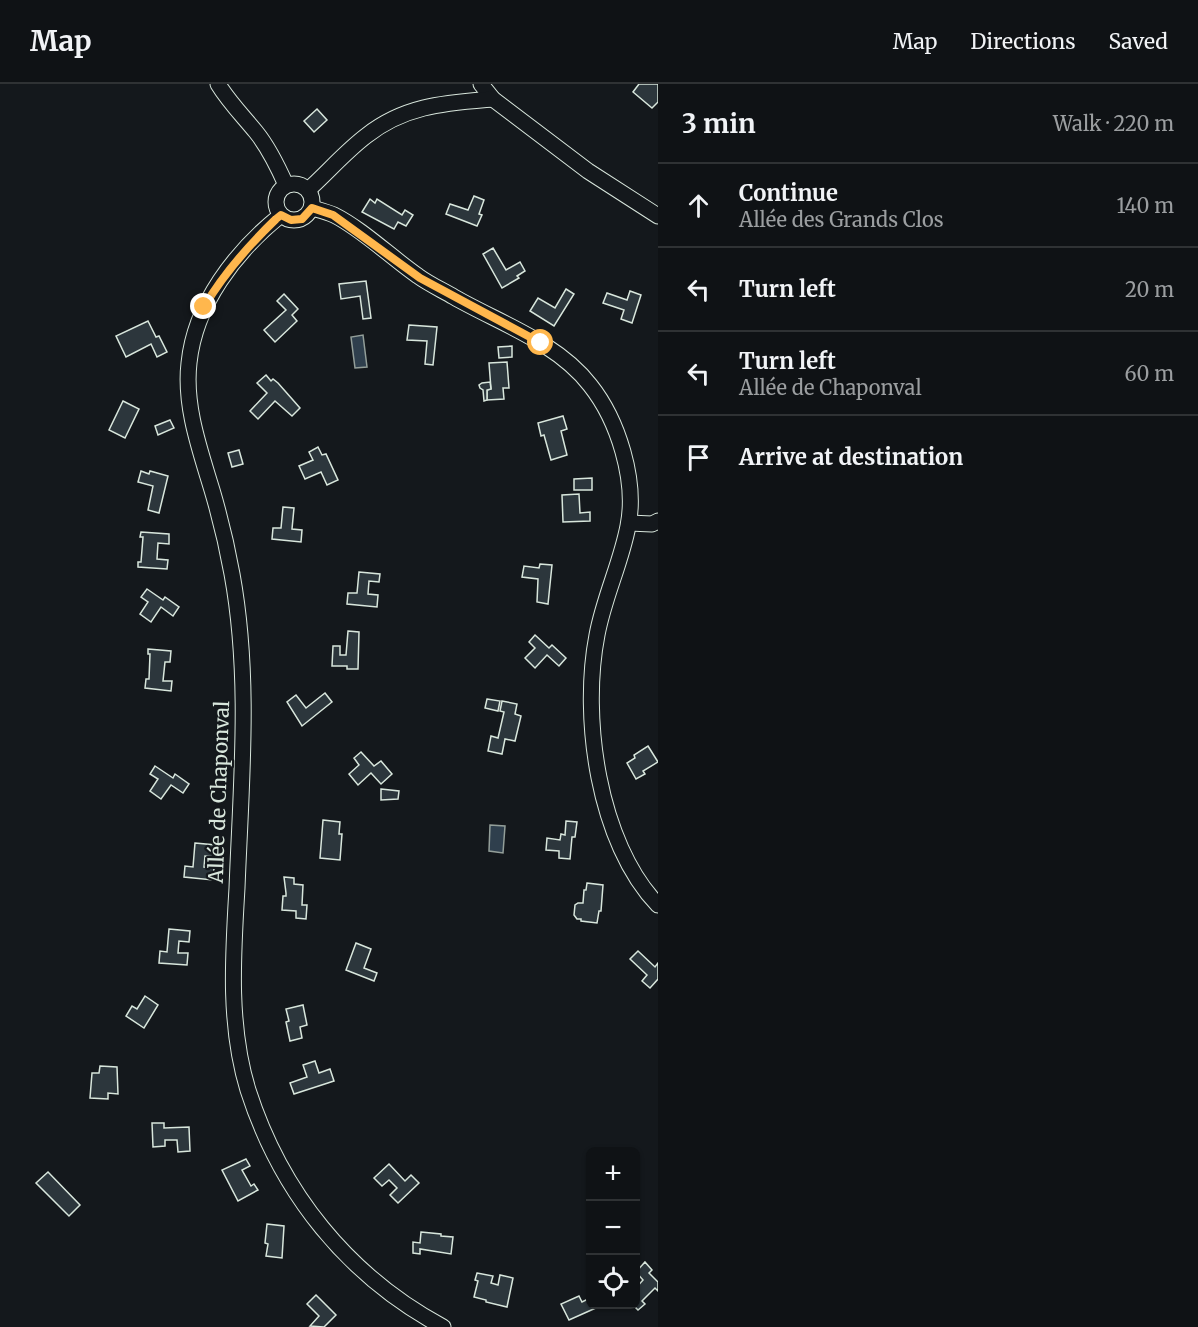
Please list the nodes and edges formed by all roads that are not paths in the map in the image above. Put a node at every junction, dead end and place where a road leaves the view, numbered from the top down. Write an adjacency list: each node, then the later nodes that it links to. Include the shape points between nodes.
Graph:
1 (218, 84): 4 (street, via 257,133)
2 (481, 84): 3 (street)
3 (494, 99): 5 (street, via 426,106 400,116 367,134); 8 (street, via 588,171)
4 (286, 185): 5 (street, via 298,184); 7 (street, via 276,199)
5 (308, 190): 6 (street)
6 (312, 208): 7 (street, via 307,216 296,221); 10 (street, via 333,215 420,278 567,361 603,403 619,438 628,472)
7 (281, 215): 12 (street, Allée de Chaponval, via 242,253 214,289 196,326 189,364 190,404 232,574 241,636 244,727 232,976 241,1063 258,1118 279,1165 327,1235 387,1291)
8 (658, 216)
9 (658, 521): 10 (street)
10 (629, 523): 11 (street, via 602,611 590,692 591,719 606,804 620,848 635,876)
11 (658, 905)
12 (443, 1327)

